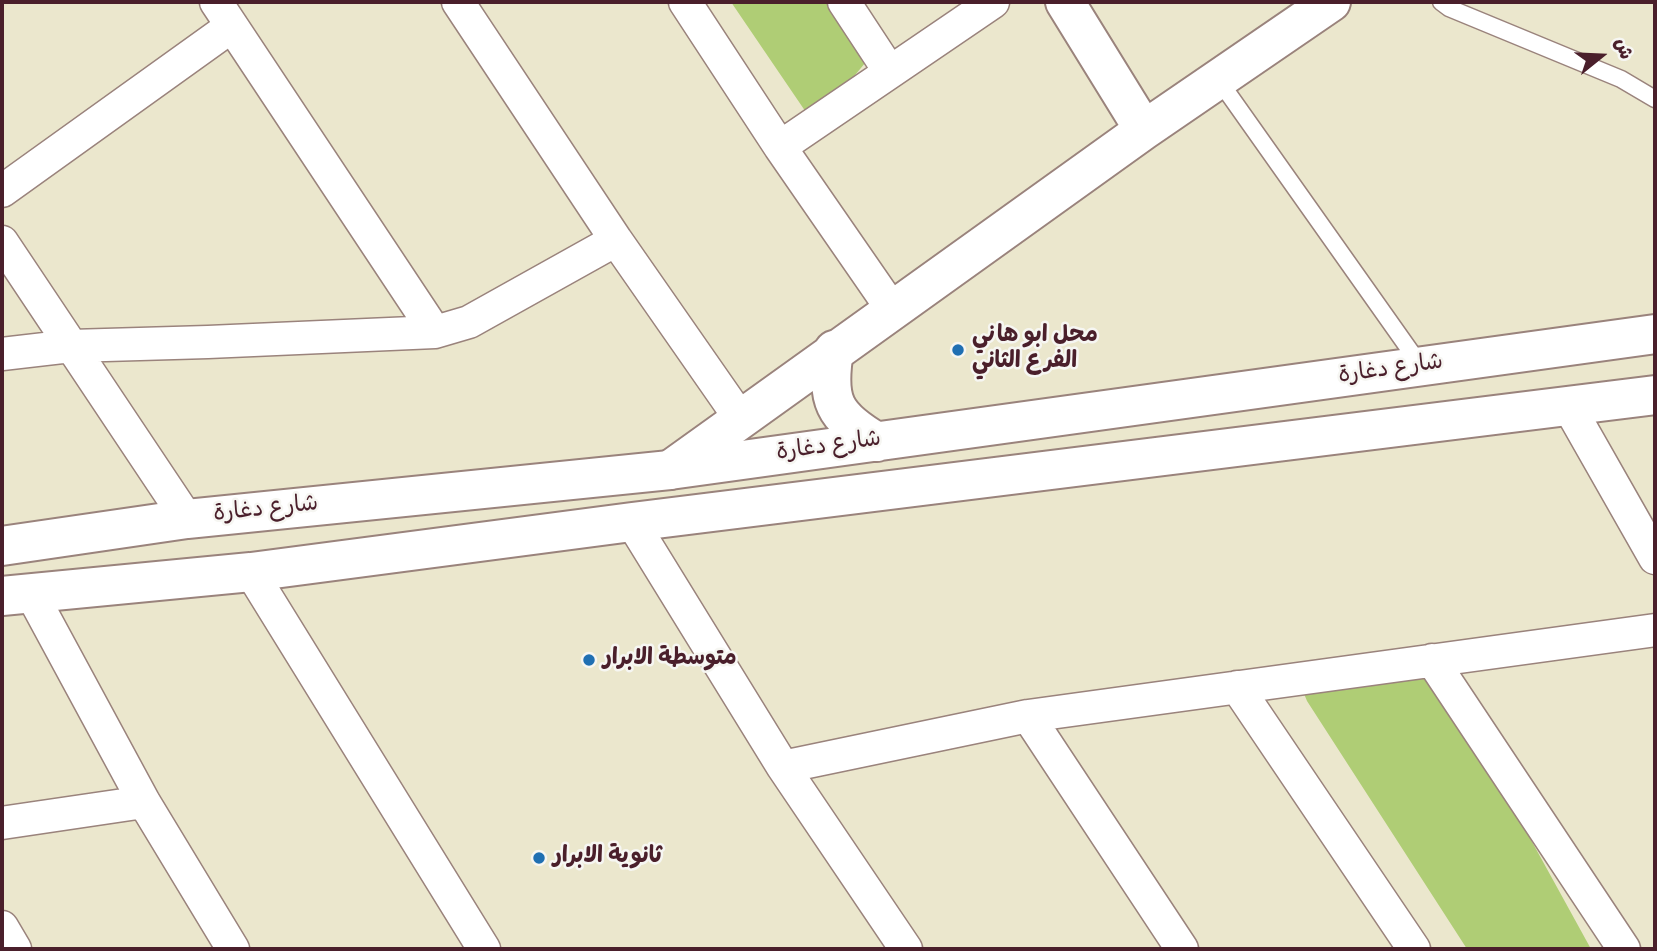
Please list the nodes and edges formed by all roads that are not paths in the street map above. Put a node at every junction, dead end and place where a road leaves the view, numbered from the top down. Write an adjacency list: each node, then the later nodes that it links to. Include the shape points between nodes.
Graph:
1 (458, 2): 15 (street)
2 (685, 2): 13 (street)
3 (844, 2): 9 (street)
4 (993, 2): 9 (street)
5 (1065, 2): 12 (main road)
6 (1441, 2): 11 (lane, via 1621,79)
7 (1323, 4): 10 (main road)
8 (224, 14): 14 (street); 18 (street)
9 (890, 72): 13 (street)
10 (1218, 79): 12 (main road); 24 (lane)
11 (1655, 99)
12 (1144, 130): 17 (main road)
13 (780, 147): 17 (street)
14 (2, 191)
15 (616, 240): 18 (street, via 469,322); 27 (street)
16 (2, 242): 20 (street)
17 (892, 309): 22 (main road)
18 (435, 332): 20 (street)
19 (1655, 334): 21 (main road, شارع دغارة)
20 (71, 346): 23 (street); 33 (street)
21 (1562, 347): 24 (main road, شارع دغارة); 26 (main road)
22 (834, 350): 27 (main road); 28 (main road, via 830,379 835,403 850,426)
23 (2, 354)
24 (1422, 367): 28 (main road, شارع دغارة)
25 (1655, 395): 26 (main road)
26 (1568, 405): 32 (main road); 36 (street)
27 (740, 418): 30 (main road)
28 (877, 442): 29 (main road, شارع دغارة)
29 (717, 463): 30 (main road, شارع دغارة); 32 (main road, via 713,486)
30 (670, 470): 31 (main road, شارع دغارة)
31 (593, 477): 33 (main road, شارع دغارة); 34 (main road)
32 (722, 511): 34 (main road)
33 (187, 519): 35 (main road, شارع دغارة)
34 (616, 524): 37 (main road); 43 (street)
35 (2, 546)
36 (1655, 558)
37 (251, 572): 38 (main road); 49 (street)
38 (16, 594): 44 (street)
39 (1655, 630): 40 (street)
40 (1432, 660): 41 (street); 53 (street)
41 (1237, 687): 42 (street); 52 (street)
42 (1028, 716): 43 (street); 51 (street)
43 (783, 766): 50 (street)
44 (144, 802): 45 (street); 48 (street)
45 (2, 822)
46 (2, 927): 47 (street)
47 (15, 949)
48 (233, 949)
49 (484, 949)
50 (906, 949)
51 (1182, 949)
52 (1413, 949)
53 (1624, 949)

